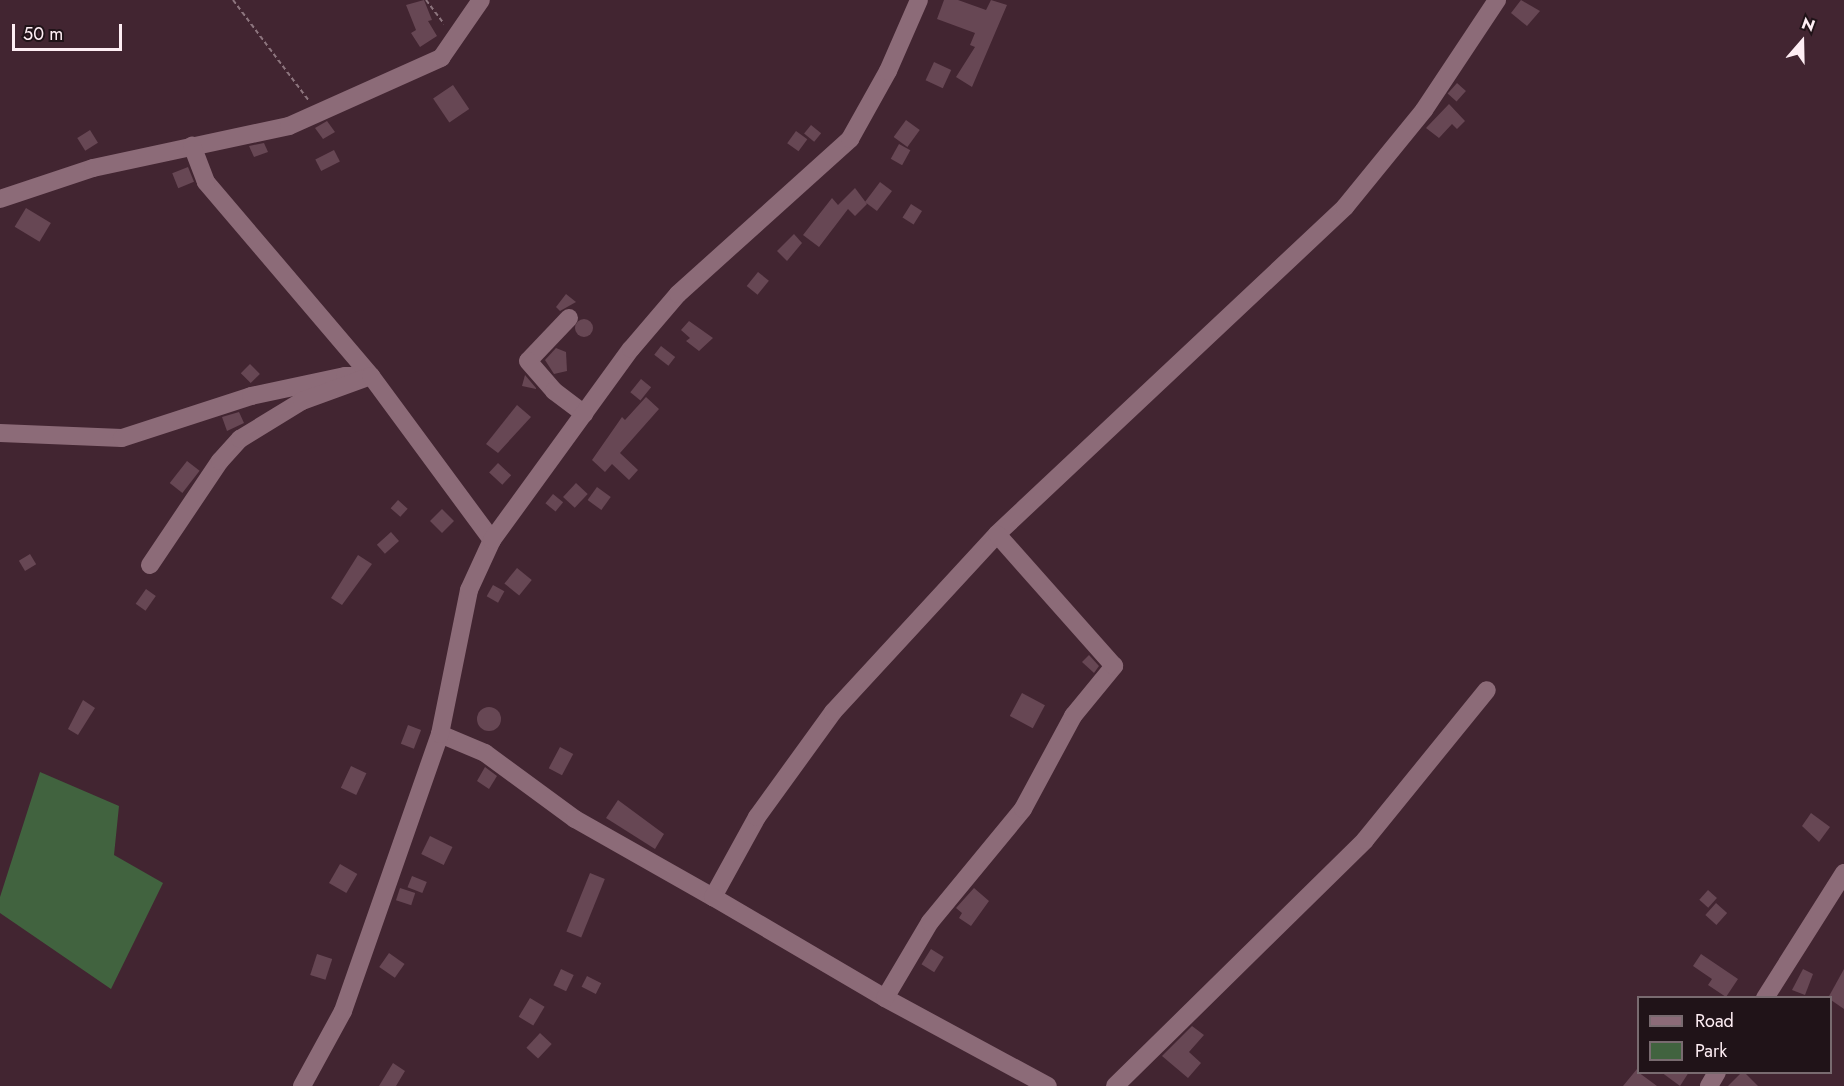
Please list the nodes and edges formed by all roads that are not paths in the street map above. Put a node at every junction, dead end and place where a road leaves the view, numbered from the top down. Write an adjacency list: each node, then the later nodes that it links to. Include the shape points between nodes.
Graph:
1 (481, 0): 4 (street, via 441,58 289,126)
2 (920, 0): 8 (street, via 888,71 850,139 678,294 631,349)
3 (1497, 0): 10 (street, via 1424,110 1346,207)
4 (192, 146): 5 (street, via 93,168); 7 (street, via 206,182)
5 (1, 197)
6 (568, 318): 8 (street, via 528,361 554,391)
7 (371, 376): 9 (street, via 345,376 251,396 122,438); 11 (street); 12 (street, via 302,401 240,439 220,461)
8 (584, 414): 11 (street)
9 (0, 433)
10 (997, 534): 16 (street, via 833,712 757,817); 18 (street, via 1114,666 1073,716 1023,809 930,922)
11 (492, 540): 14 (street, via 469,590)
12 (150, 565)
13 (1487, 690): 21 (street, via 1365,840)
14 (440, 734): 16 (street, via 485,753 575,819); 19 (street, via 343,1011)
15 (1844, 873): 17 (street)
16 (713, 897): 18 (street)
17 (1766, 996)
18 (885, 998): 20 (street)
19 (302, 1086)
20 (1048, 1086)
21 (1115, 1086)

